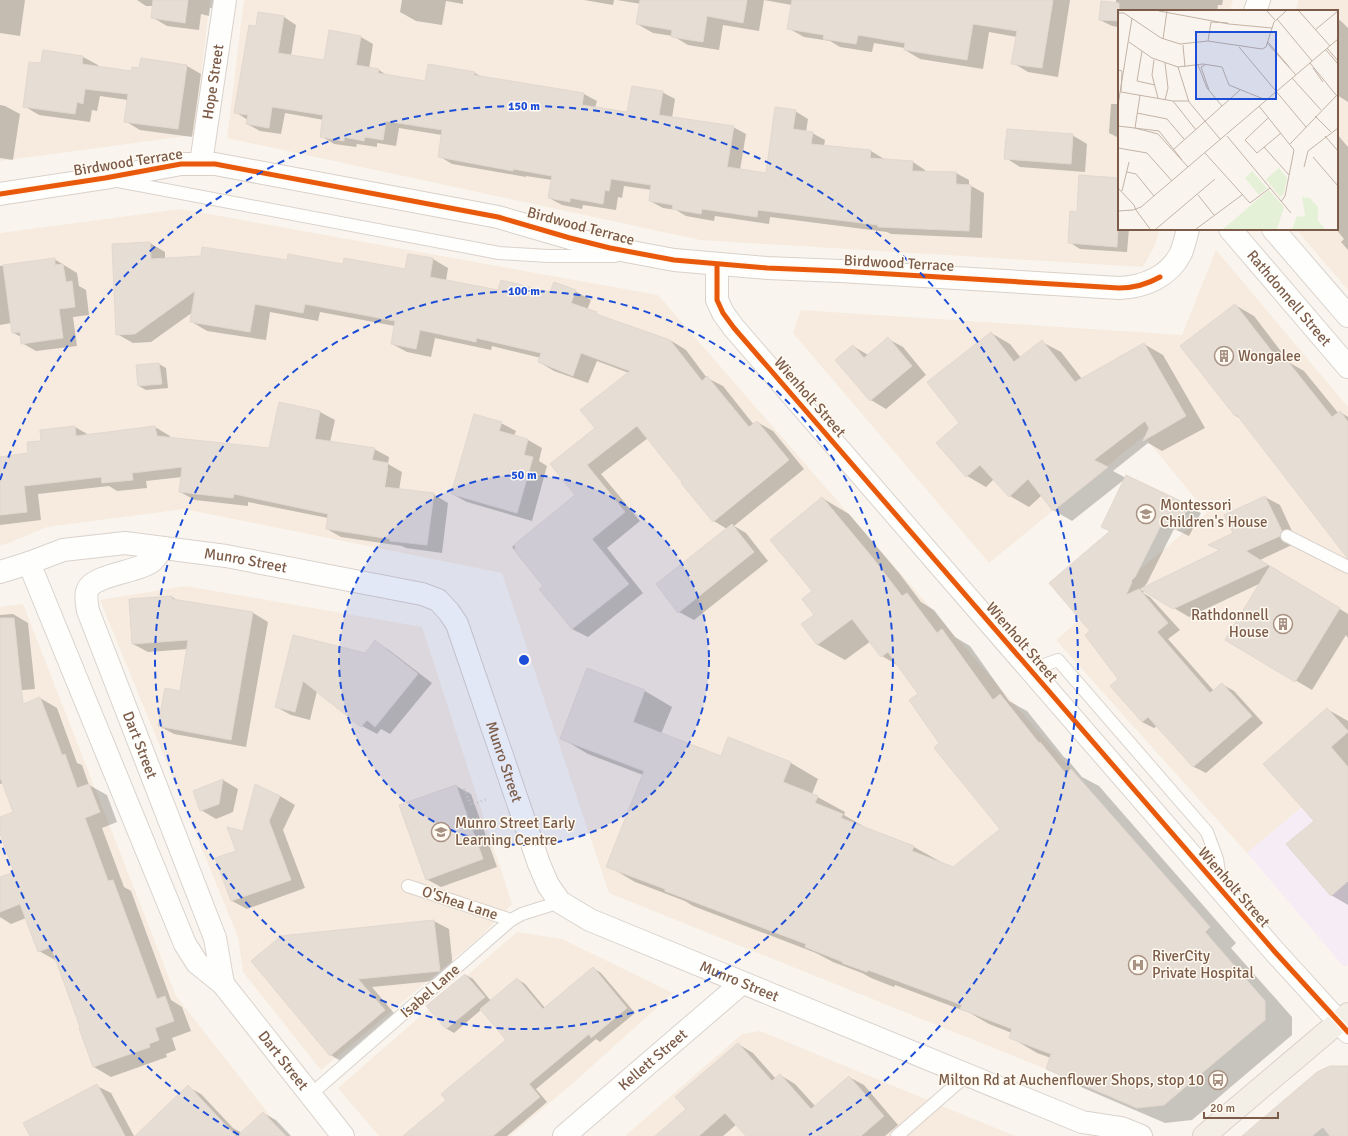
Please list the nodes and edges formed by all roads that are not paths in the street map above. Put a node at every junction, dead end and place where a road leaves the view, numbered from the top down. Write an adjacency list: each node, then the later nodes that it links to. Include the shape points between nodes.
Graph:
1 (225, 0): 4 (street, Hope Street)
2 (1259, 0): 3 (street)
3 (1255, 10)
4 (201, 164): 5 (street, Birdwood Terrace, via 181,164); 10 (street, Birdwood Terrace, via 222,165 492,215 570,238)
5 (105, 178): 6 (street, Birdwood Terrace); 10 (lane, Birdwood Terrace, via 499,253 548,256)
6 (0, 194)
7 (1188, 230): 11 (street, Birdwood Terrace, via 1181,252 1160,277 1131,288)
8 (1231, 230): 13 (street, Rathdonnell Street)
9 (1274, 230): 12 (street)
10 (654, 256): 11 (street, Birdwood Terrace)
11 (718, 265): 24 (street, Wienholt Street, via 717,300 734,328 1275,952)
12 (1348, 316)
13 (1348, 367)
14 (1287, 536): 17 (lane)
15 (163, 548): 16 (street, Munro Street, via 125,543 63,550); 20 (street, Munro Street, via 226,556 422,594 438,600 457,624 538,864); 23 (street, Dart Street, via 152,561 95,582 88,589 86,601 215,938)
16 (29, 564): 18 (street, Munro Street); 23 (street, Dart Street, via 185,944 197,963)
17 (1346, 570)
18 (0, 572)
19 (408, 886): 21 (lane, O'Shea Lane)
20 (560, 902): 21 (lane, Isabel Lane); 22 (street, Munro Street, via 590,920)
21 (511, 920): 26 (lane, Isabel Lane)
22 (742, 983): 25 (street, Munro Street); 29 (street, Kellett Street)
23 (223, 984): 26 (street, Dart Street)
24 (1345, 1023): 32 (main road)
25 (966, 1075): 27 (street, Munro Street); 30 (lane)
26 (310, 1095): 28 (street, Dart Street)
27 (1088, 1129): 31 (street, Munro Street, via 1121,1128)
28 (343, 1136)
29 (564, 1136)
30 (897, 1136)
31 (1141, 1136)
32 (1204, 1136)

